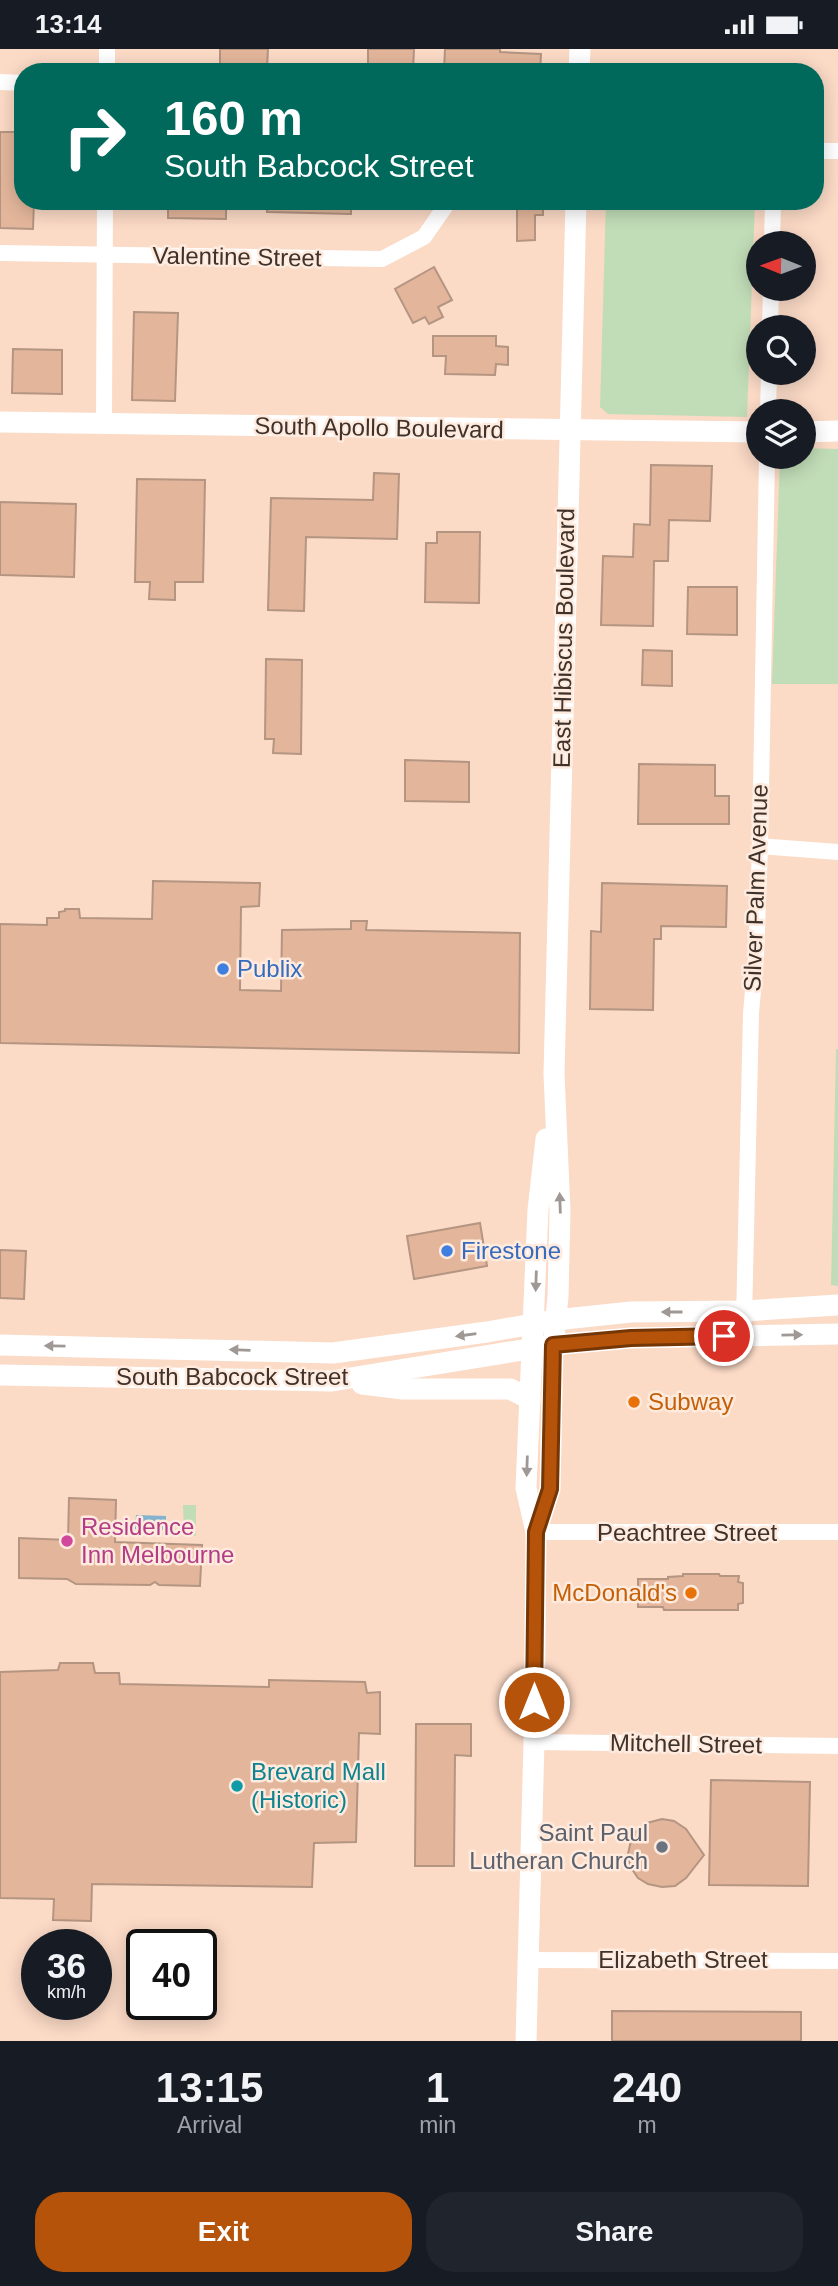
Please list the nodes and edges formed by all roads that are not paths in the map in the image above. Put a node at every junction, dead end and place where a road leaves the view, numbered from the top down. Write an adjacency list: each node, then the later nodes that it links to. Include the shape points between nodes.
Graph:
1 (105, 210): 7 (street)
2 (443, 210): 7 (street, Valentine Street, via 424,237 382,259)
3 (576, 210): 10 (street, East Hibiscus Boulevard)
4 (773, 210): 5 (street)
5 (772, 231)
6 (0, 253): 7 (street, Valentine Street)
7 (105, 255): 9 (street)
8 (0, 422): 9 (street, South Apollo Boulevard)
9 (104, 423): 10 (street, South Apollo Boulevard)
10 (569, 431): 12 (street, South Apollo Boulevard); 17 (street, East Hibiscus Boulevard)
11 (838, 431): 13 (street)
12 (746, 432)
13 (816, 432)
14 (767, 469): 15 (street, Silver Palm Avenue)
15 (760, 846): 16 (street); 19 (street, Silver Palm Avenue)
16 (838, 852)
17 (554, 1074): 20 (street, East Hibiscus Boulevard, one-way to 17, via 560,1211); 21 (street, East Hibiscus Boulevard, one-way to 21, via 538,1210)
18 (838, 1305): 19 (street, South Babcock Street)
19 (744, 1315): 20 (street, South Babcock Street, one-way to 20, via 631,1312)
20 (555, 1319): 21 (street, South Babcock Street); 26 (street, East Hibiscus Boulevard)
21 (533, 1324): 25 (street, South Babcock Street, one-way to 25, via 333,1353); 26 (street, East Hibiscus Boulevard)
22 (838, 1333): 26 (street, South Babcock Street, one-way to 22, via 631,1338)
23 (0, 1345): 24 (street, South Babcock Street, one-way to 23)
24 (110, 1347): 25 (street, South Babcock Street); 28 (street, via 75,1369)
25 (149, 1347): 29 (street)
26 (542, 1347): 30 (street, South Babcock Street); 31 (street); 32 (street, via 550,1489)
27 (0, 1375): 28 (street, South Babcock Street)
28 (34, 1376): 29 (street, South Babcock Street)
29 (91, 1377): 30 (street, South Babcock Street)
30 (332, 1381): 31 (street, via 403,1389 510,1389)
31 (530, 1399): 32 (street, one-way to 32, via 526,1489)
32 (536, 1532): 33 (street, Peachtree Street); 34 (street)
33 (838, 1532)
34 (534, 1742): 35 (street, Mitchell Street); 36 (street)
35 (838, 1746)
36 (528, 1960): 37 (street, Elizabeth Street); 38 (street)
37 (838, 1961)
38 (526, 2041)

